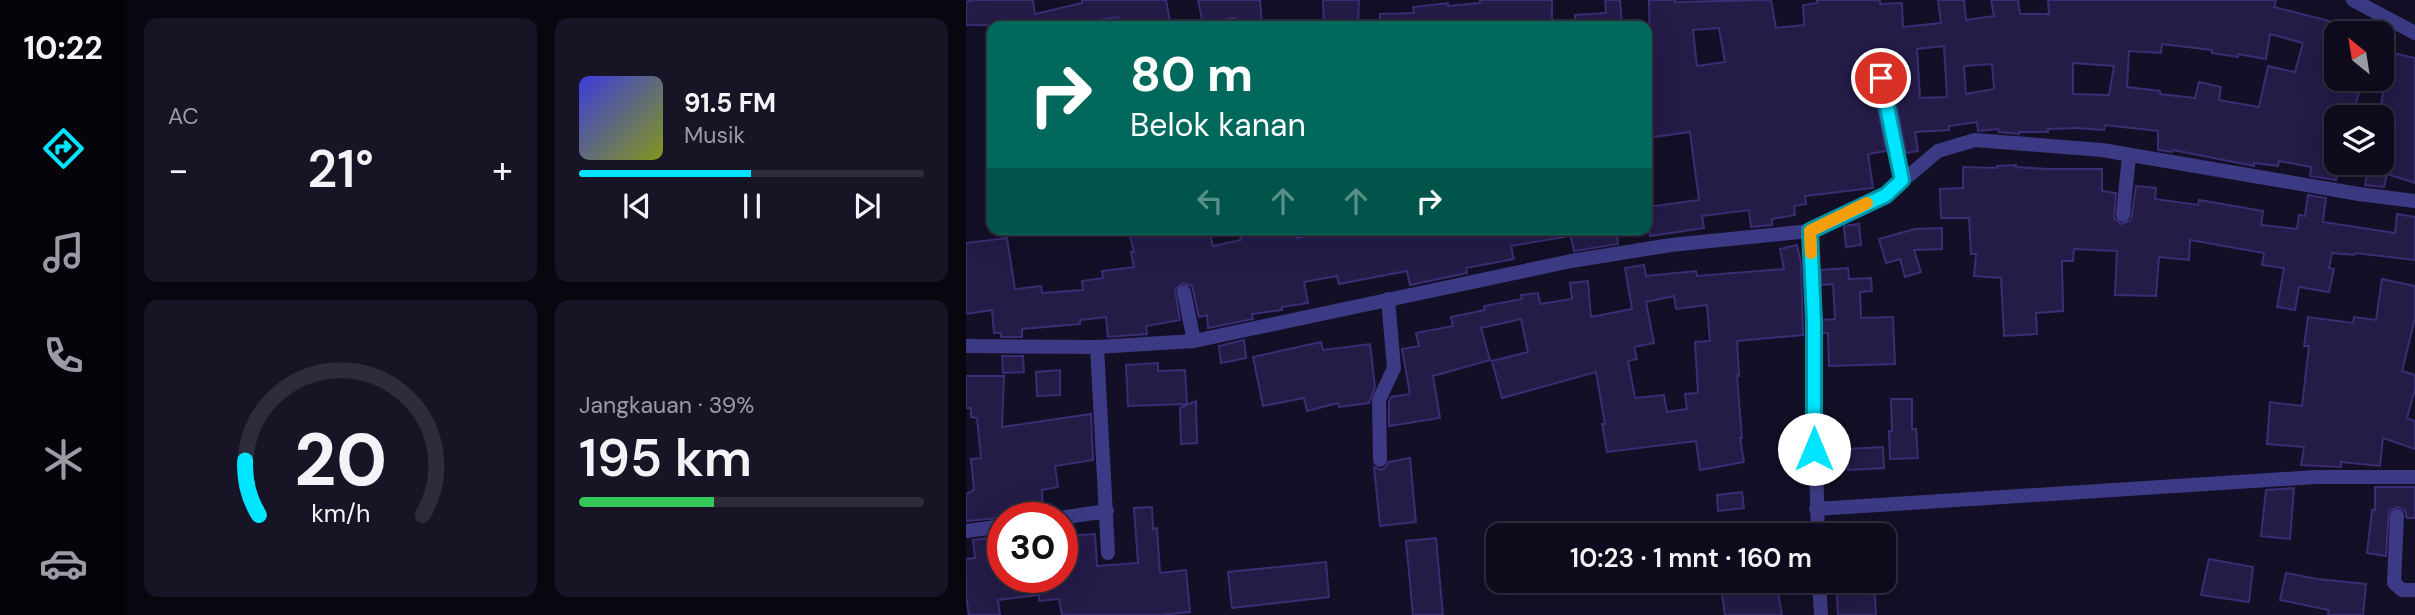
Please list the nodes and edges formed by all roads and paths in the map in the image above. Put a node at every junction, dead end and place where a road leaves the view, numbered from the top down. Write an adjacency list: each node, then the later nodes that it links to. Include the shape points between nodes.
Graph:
1 (2353, 0): 2 (street)
2 (2415, 33)
3 (1880, 58): 5 (street)
4 (2129, 156): 5 (street, via 1975,140 1938,151); 6 (street); 7 (street)
5 (1902, 180): 8 (street, via 1886,195)
6 (2415, 201)
7 (2123, 215)
8 (1810, 231): 10 (street, via 1671,245); 16 (street)
9 (1184, 292): 11 (street)
10 (1388, 299): 11 (street); 14 (street, via 1394,368 1379,400)
11 (1194, 341): 13 (street)
12 (966, 346): 13 (street)
13 (1097, 346): 17 (street)
14 (1380, 460)
15 (2415, 477): 16 (street, via 2302,478)
16 (1816, 509): 20 (street)
17 (1107, 511): 18 (street); 23 (street)
18 (1078, 515)
19 (2397, 516): 24 (street, via 2393,583 2402,590)
20 (1817, 523)
21 (987, 528): 22 (street)
22 (966, 531)
23 (1108, 553)
24 (2415, 590)
25 (1820, 593): 26 (street)
26 (1821, 615)

